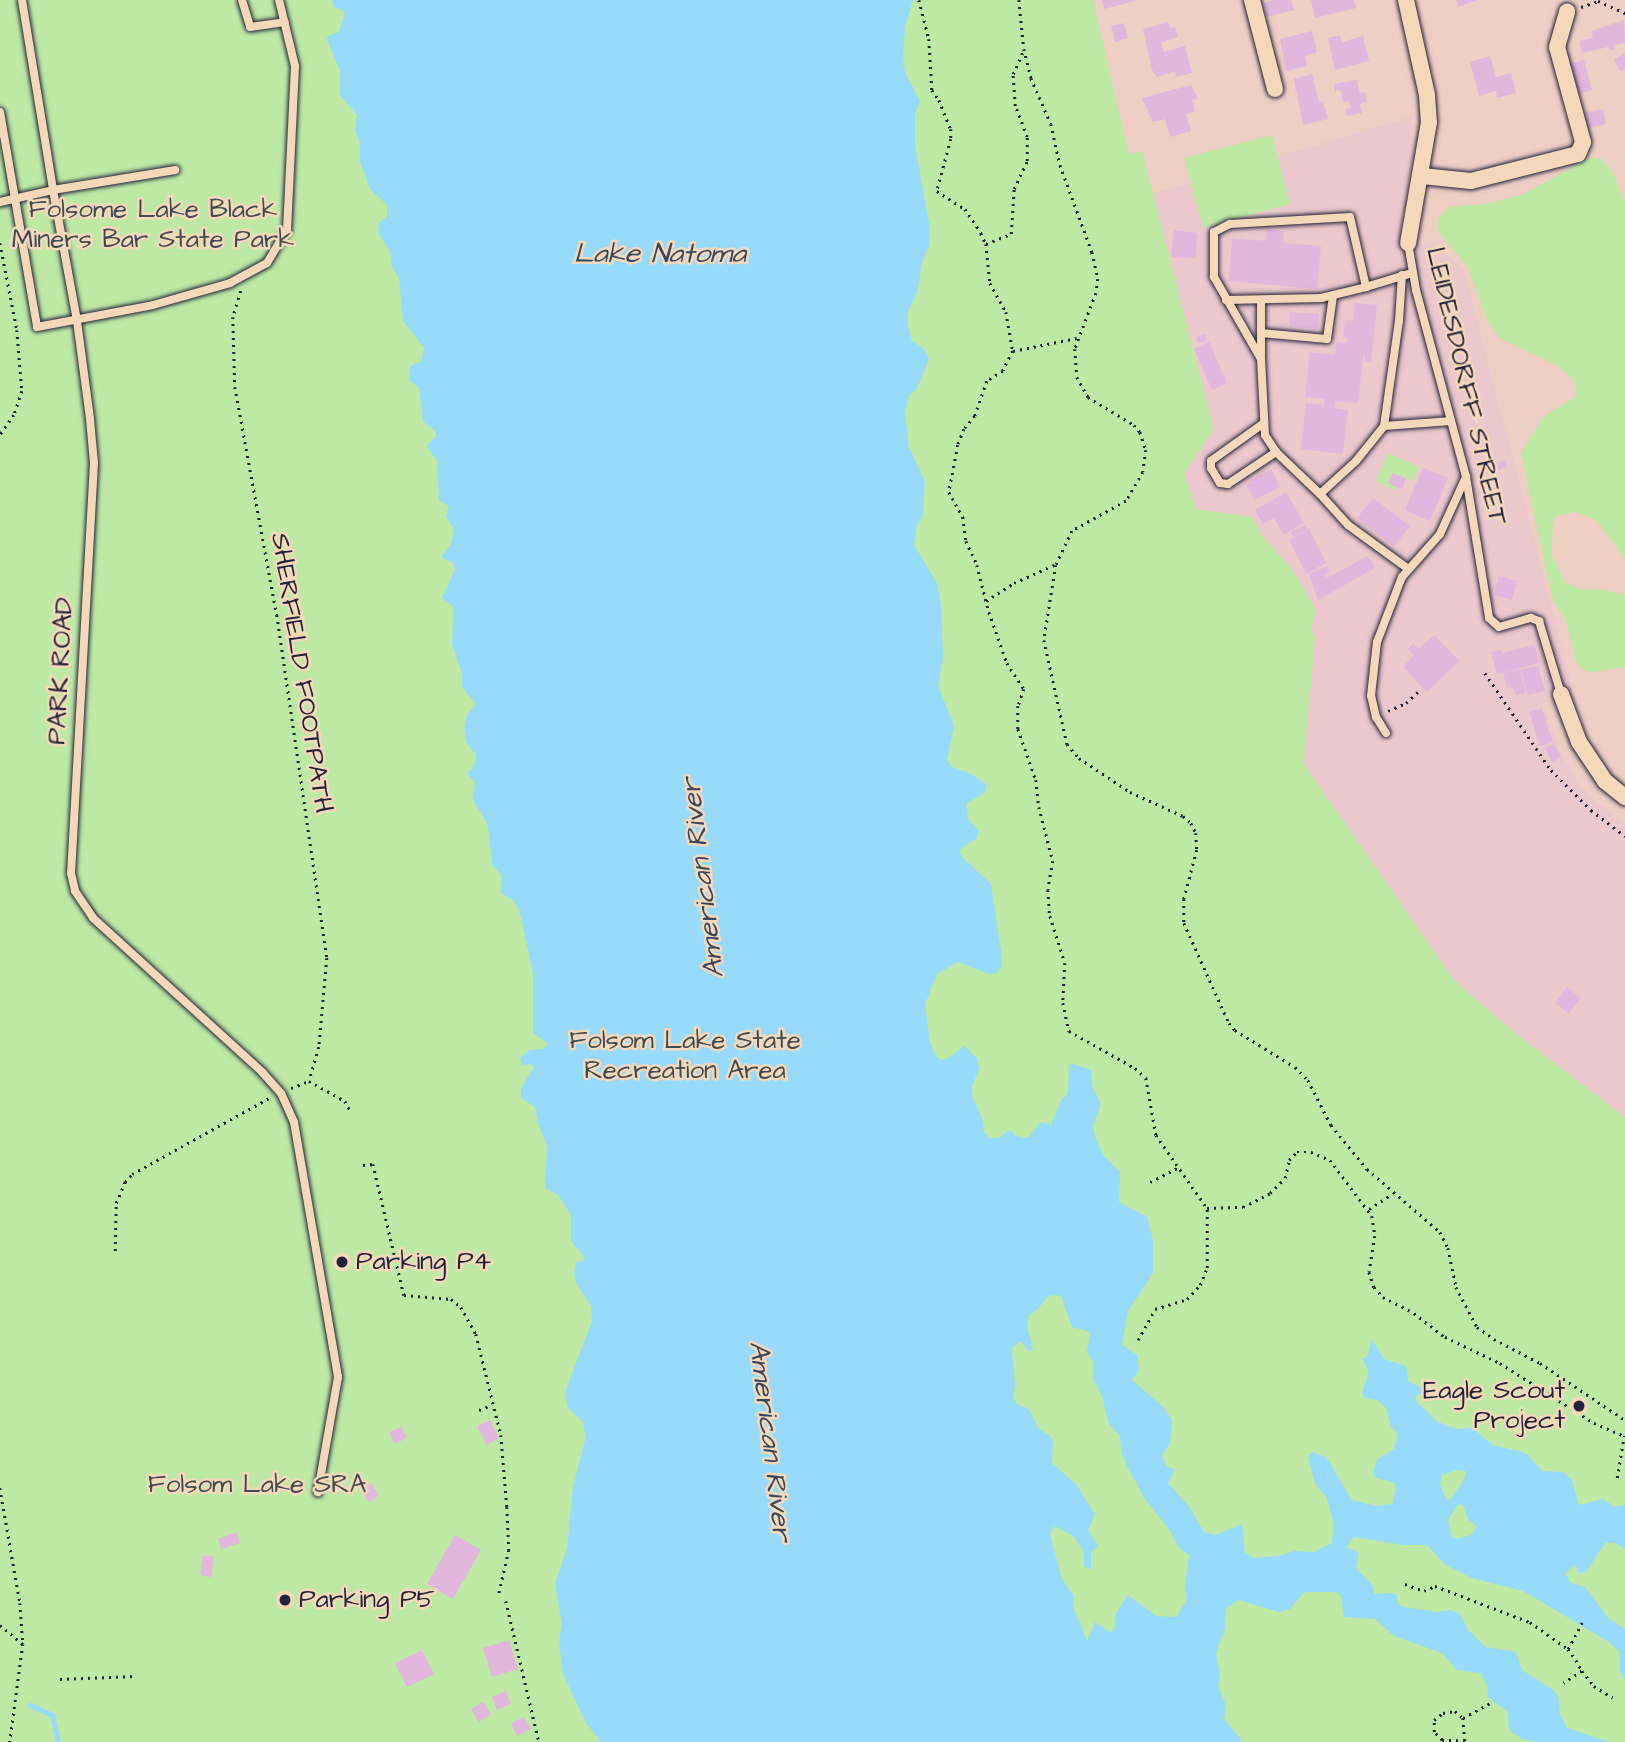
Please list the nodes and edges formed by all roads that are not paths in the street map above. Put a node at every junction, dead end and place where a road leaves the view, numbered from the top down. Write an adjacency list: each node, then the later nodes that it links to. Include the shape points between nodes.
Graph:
1 (22, 0): 12 (lane, PARK ROAD)
2 (242, 0): 7 (lane, via 250,27)
3 (279, 0): 7 (lane)
4 (1252, 0): 8 (street)
5 (1406, 0): 11 (street, LEIDESDORFF STREET, via 1429,109)
6 (1564, 6): 11 (street, via 1557,47 1583,142 1581,150 1572,159 1471,181)
7 (285, 22): 22 (lane, via 295,66 287,230 267,263 229,283)
8 (1275, 89)
9 (0, 112): 13 (lane)
10 (175, 170): 12 (lane)
11 (1422, 177): 15 (street, LEIDESDORFF STREET)
12 (53, 190): 13 (lane); 22 (lane, PARK ROAD)
13 (15, 198): 14 (lane); 22 (lane, via 37,327)
14 (0, 202)
15 (1408, 243): 16 (lane, LEIDESDORFF STREET)
16 (1412, 273): 17 (lane); 25 (lane, LEIDESDORFF STREET)
17 (1402, 275): 18 (lane); 27 (lane)
18 (1366, 287): 19 (lane); 20 (lane, via 1350,217 1230,224 1213,236 1212,273)
19 (1333, 296): 21 (lane); 23 (lane, via 1327,339)
20 (1226, 300): 21 (lane); 24 (lane)
21 (1261, 300): 23 (lane)
22 (77, 321): 35 (lane, PARK ROAD, via 94,463 71,873 75,891 93,918 281,1093 294,1122 338,1377)
23 (1261, 333): 24 (lane)
24 (1261, 359): 26 (lane)
25 (1451, 421): 27 (lane); 29 (lane, LEIDESDORFF STREET)
26 (1264, 423): 28 (lane, via 1265,435); 28 (lane, via 1211,461 1211,468 1220,483 1228,484)
27 (1384, 426): 30 (lane)
28 (1276, 452): 30 (lane)
29 (1466, 477): 31 (lane, via 1440,534); 32 (lane, LEIDESDORFF STREET, via 1489,618 1499,627 1531,618 1539,621)
30 (1320, 495): 31 (lane, via 1348,525)
31 (1407, 568): 33 (lane, via 1387,612 1372,666 1371,695)
32 (1561, 694): 34 (street, LEIDESDORFF STREET, via 1579,742 1605,781)
33 (1386, 733)
34 (1623, 796)
35 (318, 1492)

